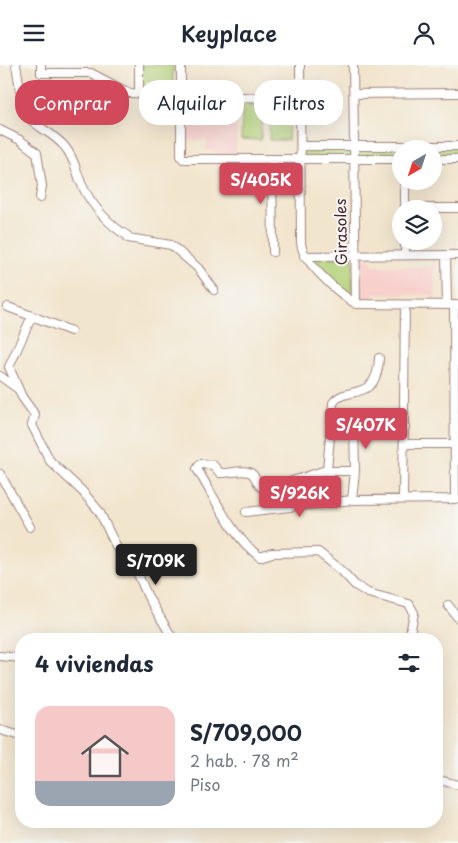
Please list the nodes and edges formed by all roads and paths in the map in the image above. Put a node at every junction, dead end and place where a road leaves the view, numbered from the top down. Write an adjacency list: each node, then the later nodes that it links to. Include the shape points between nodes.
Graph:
1 (16, 65): 36 (street, via 24,113 66,148 82,186 107,220 128,238 171,245 198,268)
2 (139, 65): 8 (street)
3 (181, 65): 9 (street)
4 (300, 65): 10 (street)
5 (353, 65): 11 (street, Girasoles)
6 (41, 69): 7 (street)
7 (91, 69): 13 (street, via 129,93)
8 (139, 80)
9 (181, 80)
10 (300, 80)
11 (354, 93): 12 (street); 17 (street, Girasoles)
12 (458, 93)
13 (139, 94)
14 (182, 125): 20 (street, via 181,156 184,159)
15 (302, 125): 18 (street)
16 (0, 130): 26 (street, via 37,153 42,186)
17 (353, 145): 18 (street); 19 (street); 22 (street, Girasoles)
18 (302, 146): 21 (street)
19 (458, 146)
20 (272, 159): 21 (street); 30 (street)
21 (301, 159): 22 (street); 35 (street, via 301,243)
22 (353, 159): 23 (street); 31 (street, Girasoles)
23 (392, 159)
24 (442, 159): 25 (street)
25 (458, 159)
26 (40, 198)
27 (442, 209): 28 (street)
28 (458, 209)
29 (405, 250): 32 (street)
30 (273, 252)
31 (354, 255): 32 (street); 35 (street); 37 (street, Girasoles)
32 (405, 255): 33 (street)
33 (446, 255): 34 (street); 39 (street)
34 (458, 255)
35 (304, 256): 37 (street)
36 (214, 290)
37 (356, 304): 38 (street)
38 (405, 305): 39 (street); 46 (street)
39 (453, 305): 48 (street)
40 (8, 307): 41 (street)
41 (32, 316): 42 (street); 45 (street, via 9,367)
42 (71, 331)
43 (379, 358): 49 (street, via 378,373 372,383 352,395 339,397 333,403)
44 (0, 376): 45 (street)
45 (19, 390): 59 (street, via 35,415 32,425 50,461 98,511 117,547 137,572)
46 (404, 427): 47 (street); 50 (street, via 354,427)
47 (405, 444): 48 (street); 52 (street)
48 (456, 444): 53 (street)
49 (327, 470): 50 (street); 60 (street, via 265,490 251,472 220,473 213,465 200,464 197,469 252,551 260,557 272,553 318,553 368,593 409,604 414,613)
50 (355, 471): 54 (street)
51 (0, 474): 56 (street)
52 (403, 498): 53 (street); 54 (street)
53 (456, 499)
54 (352, 500): 55 (street)
55 (246, 512)
56 (30, 527)
57 (448, 605): 58 (street)
58 (458, 618)
59 (169, 633)
60 (410, 633)
61 (0, 656): 62 (street)
62 (15, 658)
63 (0, 730): 64 (street)
64 (15, 734)
65 (443, 781): 66 (street)
66 (458, 785)

